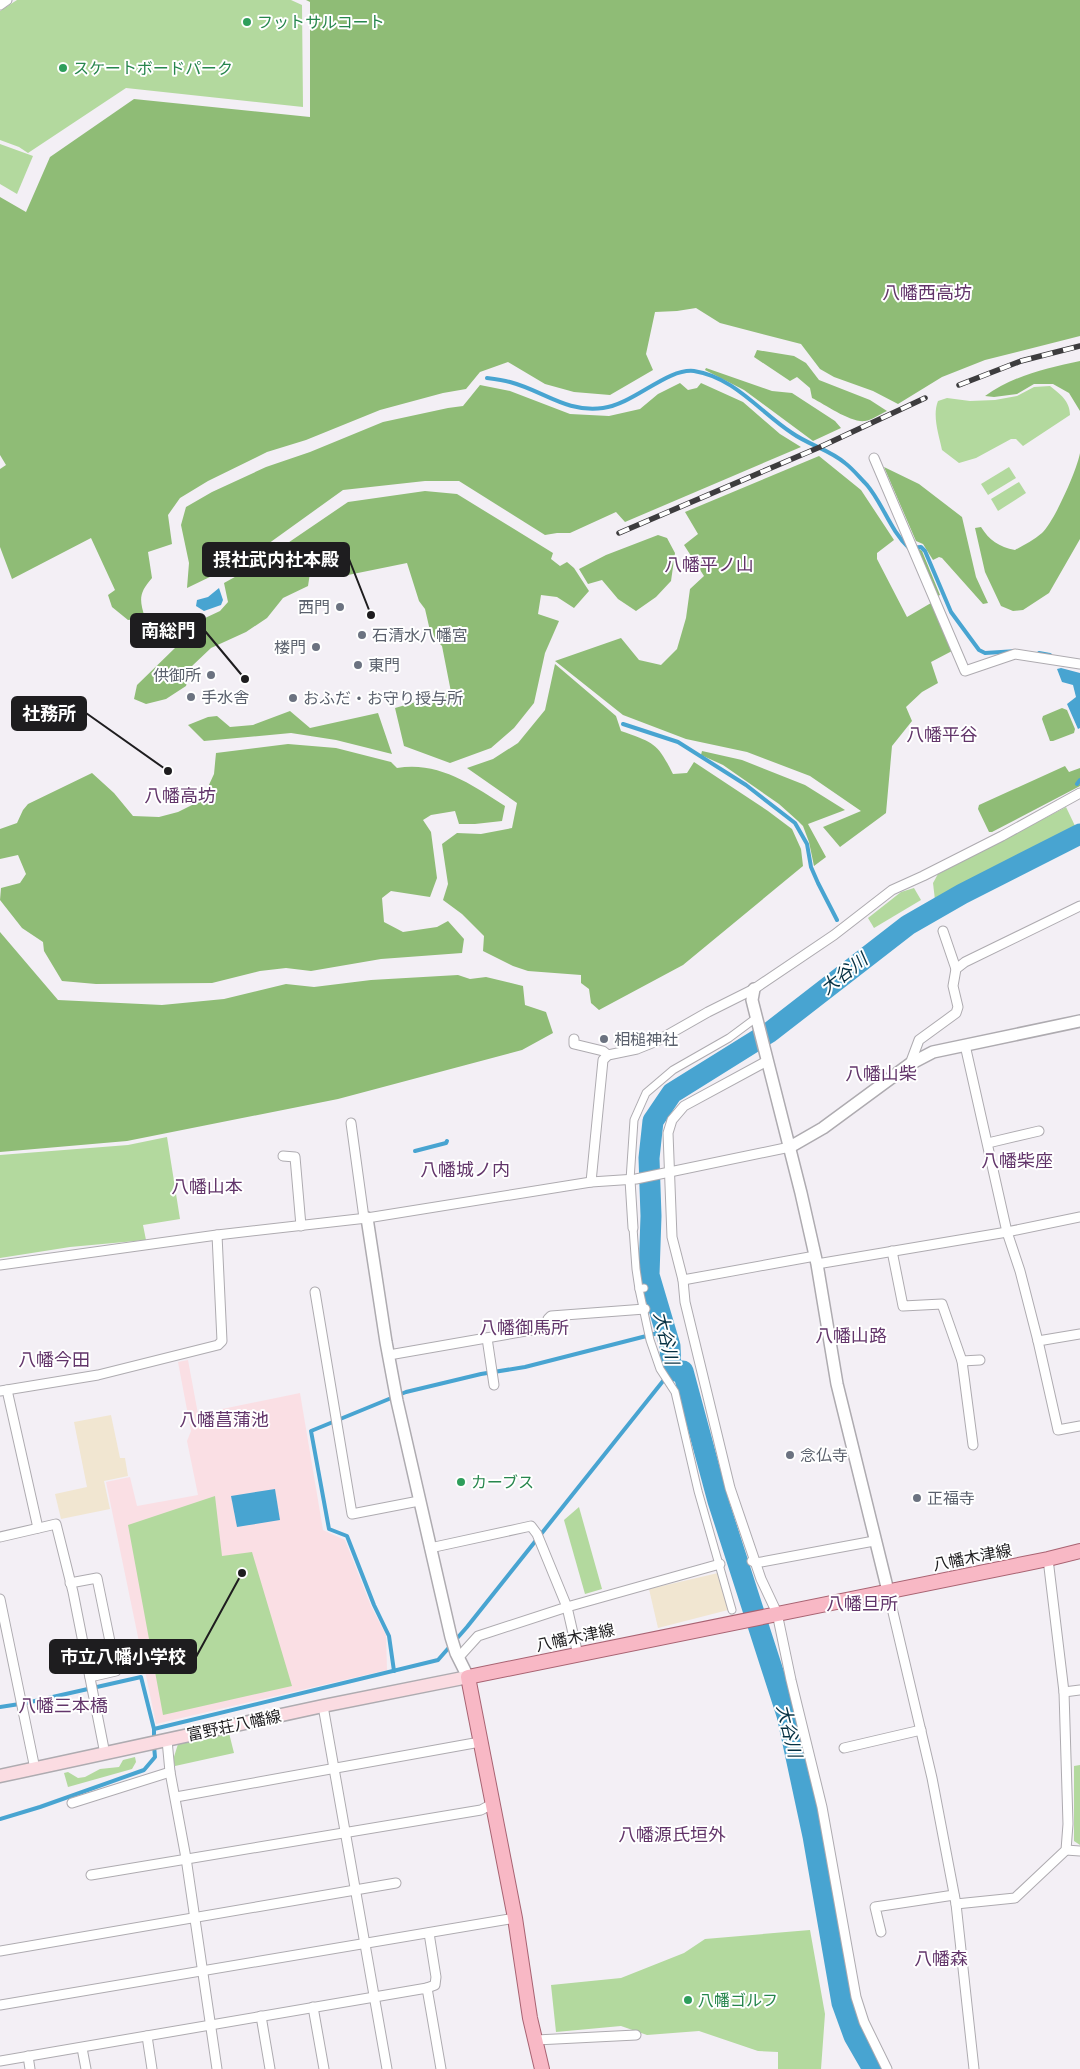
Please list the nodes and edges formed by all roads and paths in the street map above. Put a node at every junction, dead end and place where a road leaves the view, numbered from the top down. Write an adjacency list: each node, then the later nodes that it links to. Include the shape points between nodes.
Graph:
1 (7, 0): 2 (street)
2 (0, 5)
3 (874, 458): 4 (street, via 965,671 1014,654)
4 (1080, 664)
5 (1080, 793): 9 (street, via 985,845 892,890 834,935)
6 (1080, 906): 8 (street)
7 (943, 931): 8 (street)
8 (956, 969): 16 (street, via 953,986 958,1007 956,1013 919,1040)
9 (754, 989): 10 (street, via 752,1000); 14 (street, via 657,1041)
10 (757, 1021): 15 (street); 23 (street, via 674,1070 646,1093 634,1120)
11 (1080, 1021): 13 (street)
12 (574, 1039): 14 (street, via 574,1044)
13 (965, 1045): 16 (street, via 933,1052); 19 (street)
14 (608, 1055): 24 (street, via 603,1060)
15 (766, 1059): 20 (street); 22 (street, via 684,1106 672,1120 668,1133)
16 (910, 1064): 20 (street, via 823,1128)
17 (351, 1123): 26 (street)
18 (1039, 1131): 19 (street)
19 (988, 1142): 29 (street)
20 (790, 1147): 22 (street); 32 (street)
21 (283, 1156): 27 (street, via 295,1156)
22 (669, 1172): 23 (street); 34 (street, via 672,1237)
23 (633, 1180): 24 (street); 28 (street)
24 (591, 1182): 26 (street)
25 (1080, 1217): 29 (street)
26 (365, 1218): 27 (street); 40 (street)
27 (300, 1226): 30 (street)
28 (633, 1228): 36 (street, via 636,1269)
29 (1007, 1232): 31 (street); 39 (street)
30 (218, 1235): 33 (street); 44 (street, via 222,1341 218,1344 98,1375)
31 (892, 1251): 32 (street); 42 (street, via 903,1306 942,1304)
32 (816, 1260): 34 (street); 50 (street, via 838,1384)
33 (0, 1266)
34 (683, 1280): 54 (street, via 685,1302 730,1488)
35 (314, 1292): 47 (street, via 352,1514)
36 (645, 1309): 38 (street, via 550,1316 549,1327); 55 (street, via 646,1324 660,1369 675,1392 698,1491)
37 (1080, 1334): 39 (street)
38 (487, 1338): 40 (street); 43 (street)
39 (1038, 1341): 45 (street, via 1058,1430)
40 (389, 1355): 47 (street)
41 (980, 1360): 42 (street)
42 (962, 1361): 46 (street)
43 (492, 1377)
44 (4, 1390): 48 (street)
45 (1080, 1426)
46 (973, 1445)
47 (420, 1501): 51 (street)
48 (38, 1528): 49 (street); 56 (street, via 56,1524)
49 (0, 1537)
50 (874, 1541): 54 (street); 57 (street)
51 (430, 1548): 59 (street, via 531,1526); 62 (street)
52 (1080, 1551): 53 (main road, 八幡木津線)
53 (1048, 1559): 57 (main road, 八幡木津線); 67 (street)
54 (754, 1562): 60 (street)
55 (722, 1566): 59 (street); 61 (street)
56 (70, 1583): 65 (street); 65 (street, via 97,1578 99,1587 116,1671)
57 (888, 1591): 60 (main road, 八幡木津線); 69 (street)
58 (0, 1599): 75 (street)
59 (568, 1607): 62 (street, via 478,1636); 63 (street)
60 (775, 1614): 61 (main road, 八幡木津線); 117 (street, via 822,1807 856,1997 864,2022)
61 (734, 1616): 63 (main road, 八幡木津線)
62 (458, 1655): 64 (street)
63 (578, 1655): 64 (main road, 八幡木津線)
64 (468, 1677): 68 (main road, 富野荘八幡線); 71 (main road)
65 (91, 1679): 73 (street)
66 (1080, 1690): 67 (street)
67 (1064, 1692): 82 (street)
68 (323, 1706): 70 (main road, 富野荘八幡線); 74 (street)
69 (921, 1730): 72 (street); 88 (street)
70 (167, 1740): 73 (main road, 富野荘八幡線); 76 (street)
71 (480, 1742): 74 (street); 80 (main road)
72 (844, 1748)
73 (105, 1754): 75 (main road, 富野荘八幡線)
74 (333, 1768): 78 (street); 81 (street)
75 (35, 1769): 77 (main road, 富野荘八幡線)
76 (170, 1772): 78 (street); 79 (street)
77 (0, 1776)
78 (176, 1797): 84 (street)
79 (72, 1803)
80 (492, 1804): 81 (street, via 481,1810); 90 (main road)
81 (345, 1833): 84 (street); 87 (street)
82 (1066, 1850): 83 (street); 88 (street, via 1014,1898)
83 (1080, 1851)
84 (186, 1858): 85 (street); 89 (street)
85 (91, 1875)
86 (396, 1883): 87 (street)
87 (356, 1890): 89 (street); 93 (street)
88 (955, 1900): 91 (street, via 875,1907); 118 (street)
89 (194, 1918): 94 (street); 95 (street)
90 (514, 1918): 92 (street); 104 (main road)
91 (881, 1932)
92 (429, 1933): 93 (street); 96 (street, via 436,1977 435,1985)
93 (365, 1943): 95 (street); 97 (street)
94 (0, 1951)
95 (202, 1971): 98 (street); 101 (street)
96 (427, 1988): 97 (street); 115 (street)
97 (374, 1998): 99 (street); 114 (street)
98 (0, 2005)
99 (313, 2007): 100 (street); 113 (street)
100 (261, 2016): 101 (street); 112 (street)
101 (211, 2025): 103 (street); 111 (street)
102 (636, 2034): 104 (street)
103 (147, 2036): 105 (street); 110 (street)
104 (536, 2040): 116 (main road)
105 (82, 2048): 106 (street); 109 (street)
106 (28, 2056): 107 (street); 108 (street)
107 (0, 2061)
108 (30, 2069)
109 (86, 2069)
110 (152, 2069)
111 (217, 2069)
112 (270, 2069)
113 (324, 2069)
114 (387, 2069)
115 (441, 2069)
116 (542, 2069)
117 (887, 2069)
118 (974, 2069)

